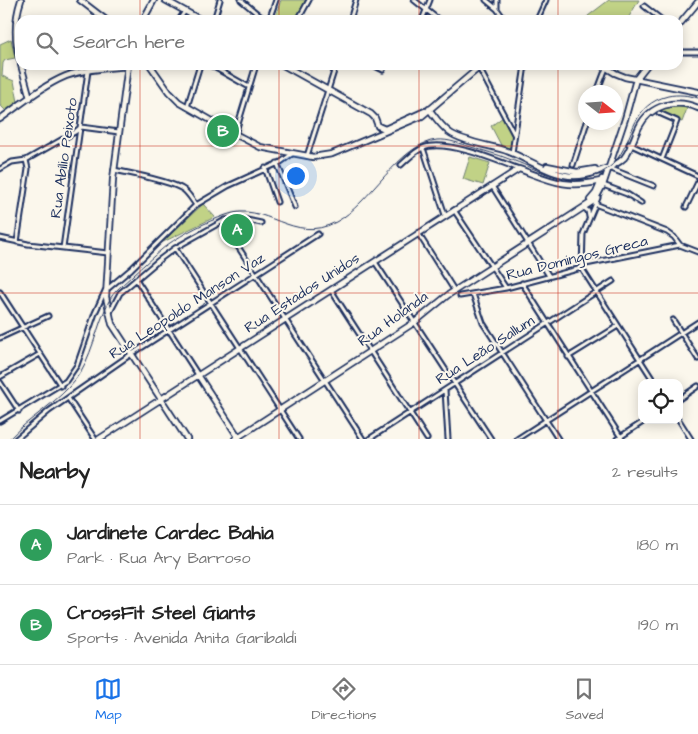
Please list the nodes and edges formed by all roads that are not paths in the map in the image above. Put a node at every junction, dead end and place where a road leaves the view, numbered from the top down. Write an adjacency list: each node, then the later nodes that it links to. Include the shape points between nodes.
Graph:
1 (21, 0): 20 (main road)
2 (80, 0): 21 (main road)
3 (154, 0): 22 (main road)
4 (165, 0): 19 (main road)
5 (220, 0): 25 (street)
6 (241, 0): 26 (street)
7 (276, 0): 27 (street)
8 (309, 0): 28 (street)
9 (356, 0): 29 (street)
10 (414, 0): 18 (street)
11 (430, 0): 18 (street)
12 (486, 0): 17 (street)
13 (497, 0): 17 (street)
14 (546, 0): 33 (street)
15 (698, 2): 35 (main road)
16 (644, 6): 34 (street)
17 (498, 9): 32 (street)
18 (426, 10): 30 (street); 31 (street)
19 (185, 11): 23 (street); 24 (main road)
20 (17, 15)
21 (100, 15)
22 (146, 15)
23 (182, 15)
24 (192, 15)
25 (216, 15)
26 (259, 15)
27 (271, 15)
28 (301, 15)
29 (352, 15)
30 (424, 15)
31 (432, 15)
32 (502, 15)
33 (539, 15)
34 (656, 15)
35 (683, 20)
36 (683, 52): 37 (street)
37 (698, 52)
38 (22, 70): 59 (main road)
39 (95, 70): 53 (main road)
40 (127, 70): 68 (main road)
41 (154, 70): 61 (main road, via 172,95)
42 (198, 70): 61 (street)
43 (219, 70): 56 (street)
44 (254, 70): 56 (street)
45 (292, 70): 57 (main road)
46 (334, 70): 57 (street)
47 (476, 70): 62 (main road)
48 (482, 70): 71 (street)
49 (524, 70): 71 (street)
50 (603, 70): 55 (street)
51 (611, 70): 54 (main road)
52 (643, 70): 54 (main road)
53 (88, 71): 59 (main road, via 61,79); 66 (street, Rua Abílio Peixoto)
54 (636, 79): 58 (main road); 83 (main road)
55 (599, 85)
56 (249, 86): 69 (street)
57 (328, 90): 65 (main road, via 371,114); 76 (street)
58 (698, 92)
59 (30, 98): 64 (main road)
60 (698, 106): 72 (main road, via 679,103 658,108 642,122)
61 (187, 107): 69 (main road)
62 (429, 109): 65 (main road, via 385,129); 70 (main road, via 422,116); 74 (main road, via 454,135)
63 (659, 113): 77 (street, via 678,121)
64 (0, 119)
65 (378, 126): 70 (main road)
66 (79, 128): 68 (street); 78 (street); 115 (street, Rua Abílio Peixoto)
67 (584, 130): 82 (street)
68 (119, 132): 87 (main road)
69 (235, 134): 75 (main road, via 256,145)
70 (374, 135): 76 (main road, via 326,155)
71 (515, 135): 74 (street)
72 (630, 144): 77 (street); 83 (main road, via 621,158)
73 (423, 148): 80 (street); 86 (street, via 452,147); 104 (street)
74 (512, 153): 81 (main road)
75 (292, 154): 76 (main road); 79 (street)
76 (307, 156)
77 (662, 159): 90 (street)
78 (26, 160): 85 (street, via 12,162); 112 (street, via 28,170)
79 (277, 163): 84 (street); 100 (street)
80 (401, 165)
81 (540, 165): 83 (main road, via 584,172); 88 (main road, via 558,174 572,176)
82 (573, 165)
83 (609, 167): 88 (main road); 89 (main road); 91 (main road); 94 (street)
84 (265, 168): 96 (street); 99 (street)
85 (0, 169)
86 (518, 169): 91 (main road, via 558,183); 93 (main road, Rua Estados Unidos)
87 (114, 170): 99 (street, via 180,188); 118 (main road)
88 (600, 170): 89 (main road)
89 (605, 174): 91 (main road)
90 (698, 176)
91 (602, 182): 95 (main road); 97 (street)
92 (698, 182): 102 (street)
93 (491, 186): 103 (main road, Rua Estados Unidos); 113 (street)
94 (654, 186)
95 (598, 194): 98 (street); 101 (main road, Rua Holanda); 106 (main road, Rua Holanda)
96 (277, 202)
97 (641, 203)
98 (595, 204): 105 (street); 114 (street, via 667,232)
99 (196, 205): 128 (street)
100 (295, 207)
101 (584, 208): 105 (street); 106 (main road, Rua Holanda)
102 (686, 208)
103 (454, 210): 104 (main road, Rua Estados Unidos); 120 (street)
104 (445, 215): 109 (main road, Rua Estados Unidos)
105 (589, 218): 121 (street, via 582,238)
106 (565, 219): 113 (main road, Rua Holanda)
107 (222, 222): 108 (street, via 242,219); 116 (street); 122 (street)
108 (261, 223)
109 (417, 233): 119 (main road, Rua Estados Unidos); 130 (street)
110 (318, 234): 122 (street, Rua Leopoldo Manson Vaz)
111 (0, 238): 112 (street)
112 (17, 242): 115 (street)
113 (528, 243): 120 (main road, Rua Holanda); 123 (street)
114 (680, 245): 117 (street); 121 (street, Rua Domingos Greca)
115 (63, 248): 118 (street)
116 (175, 248): 124 (street); 135 (street)
117 (698, 252)
118 (108, 253): 128 (main road)
119 (375, 260): 129 (main road, Rua Estados Unidos); 140 (street)
120 (492, 266): 127 (street); 130 (main road, Rua Holanda)
121 (581, 267): 123 (street, Rua Domingos Greca); 132 (street)
122 (256, 274): 135 (street, Rua Leopoldo Manson Vaz); 138 (street)
123 (549, 276): 126 (street, Rua Domingos Greca)
124 (136, 279): 136 (street, via 120,293); 145 (street)
125 (613, 281): 132 (street, Rua Leão Sallum)
126 (522, 283): 127 (street, Rua Domingos Greca); 142 (street)
127 (506, 288): 133 (street, Rua Domingos Greca)
128 (105, 290): 136 (main road); 162 (street, via 75,369)
129 (330, 290): 138 (main road, Rua Estados Unidos); 149 (street)
130 (454, 290): 140 (main road, Rua Holanda)
131 (0, 292): 144 (street)
132 (596, 292): 142 (street, Rua Leão Sallum); 143 (street)
133 (473, 294): 134 (street, Rua Domingos Greca); 150 (street, via 481,319)
134 (460, 296)
135 (211, 303): 145 (street, Rua Leopoldo Manson Vaz); 148 (street)
136 (109, 315): 152 (main road)
137 (48, 316): 144 (street)
138 (285, 319): 148 (main road, Rua Estados Unidos); 159 (street)
139 (673, 320): 146 (street)
140 (415, 322): 149 (main road, Rua Holanda); 161 (street)
141 (698, 322): 146 (street)
142 (547, 324): 150 (street, Rua Leão Sallum); 153 (street)
143 (618, 326): 153 (street); 155 (street)
144 (23, 327): 147 (street); 151 (street)
145 (169, 330): 152 (street, Rua Leopoldo Manson Vaz); 156 (street)
146 (681, 333): 154 (street); 155 (street)
147 (0, 338)
148 (240, 348): 156 (main road, Rua Estados Unidos); 170 (street)
149 (370, 351): 159 (main road, Rua Holanda); 171 (street)
150 (502, 353): 161 (street, Rua Leão Sallum); 173 (street)
151 (40, 354): 157 (street); 162 (street)
152 (132, 354): 167 (street, Rua Leopoldo Manson Vaz); 168 (main road)
153 (568, 357): 165 (street)
154 (698, 359)
155 (640, 360): 158 (street); 165 (street)
156 (198, 375): 168 (main road, Rua Estados Unidos); 176 (main road)
157 (0, 377)
158 (652, 379)
159 (325, 380): 170 (main road, Rua Holanda); 183 (street)
160 (0, 382): 169 (street)
161 (455, 383): 164 (street, Rua Leão Sallum); 187 (street)
162 (61, 386): 169 (street)
163 (698, 386): 166 (street)
164 (445, 390): 171 (street, Rua Leão Sallum); 186 (street)
165 (591, 392): 173 (street); 177 (street)
166 (683, 396)
167 (68, 398): 178 (street, Rua Leopoldo Manson Vaz); 179 (street)
168 (161, 399): 180 (main road, Rua Estados Unidos); 181 (main road)
169 (18, 410): 172 (street)
170 (280, 410): 176 (main road, Rua Holanda); 182 (street)
171 (410, 412): 184 (street, Rua Leão Sallum); 185 (street)
172 (0, 421)
173 (546, 421): 188 (street); 189 (street)
174 (640, 424): 177 (street)
175 (682, 424): 190 (street)
176 (238, 438)
177 (620, 438)
178 (16, 439)
179 (95, 439)
180 (99, 439)
181 (188, 439)
182 (299, 439)
183 (363, 439)
184 (368, 439)
185 (427, 439)
186 (448, 439)
187 (491, 439)
188 (517, 439)
189 (558, 439)
190 (691, 439)

